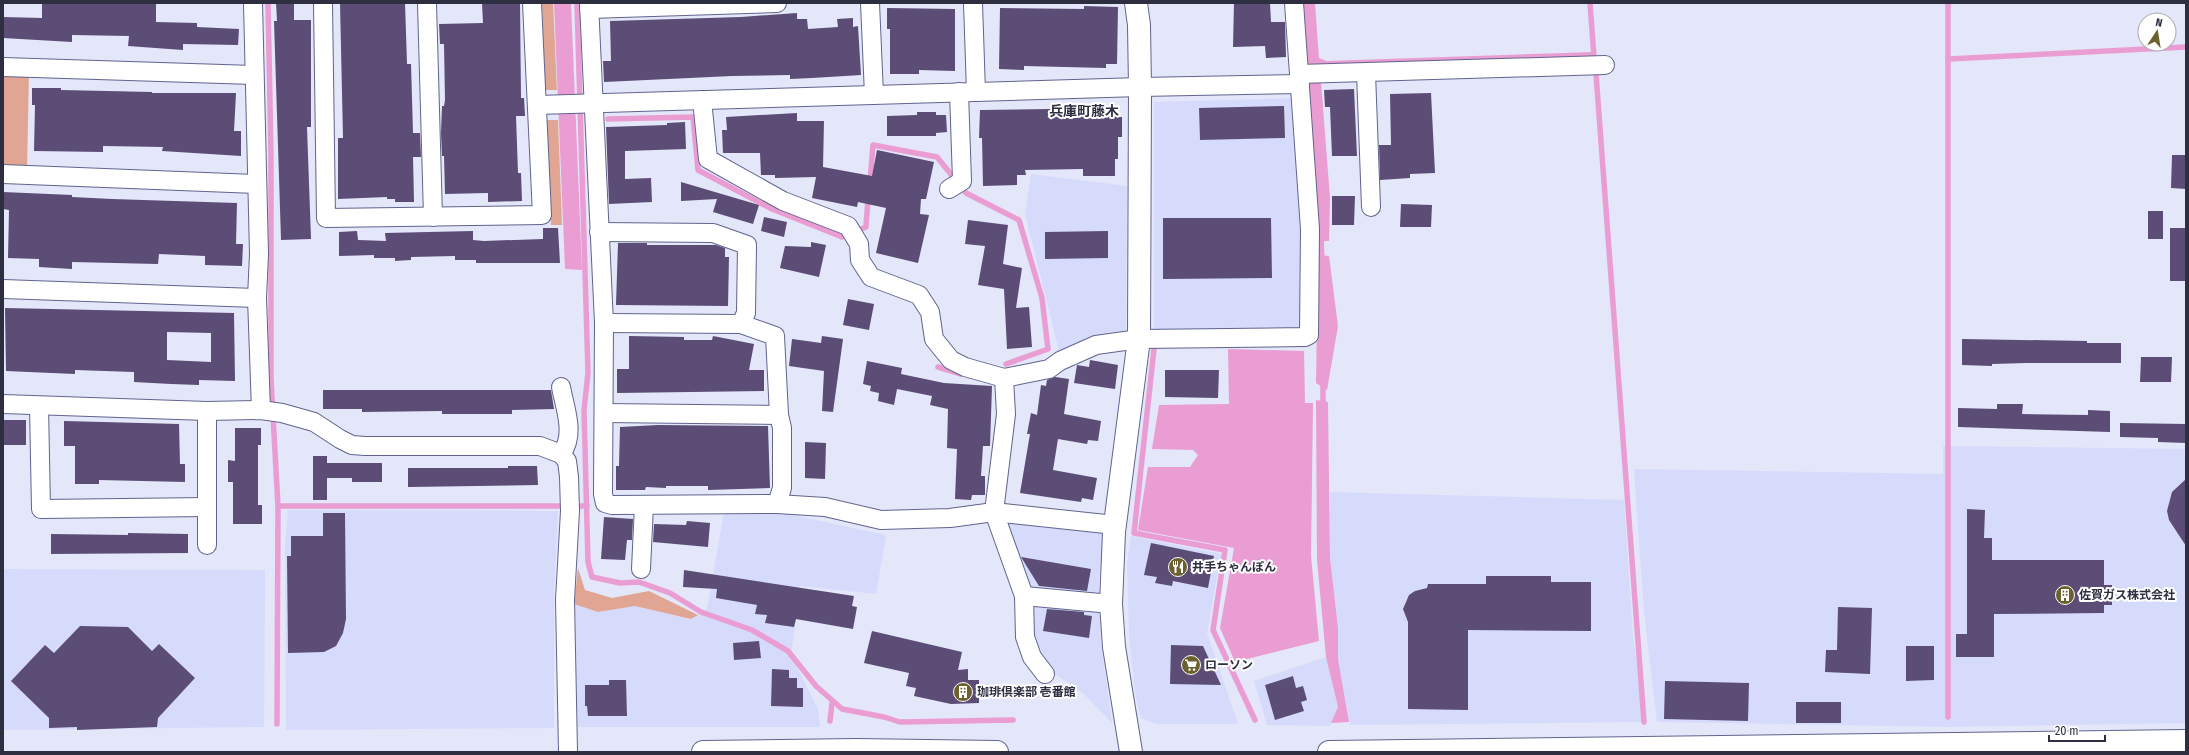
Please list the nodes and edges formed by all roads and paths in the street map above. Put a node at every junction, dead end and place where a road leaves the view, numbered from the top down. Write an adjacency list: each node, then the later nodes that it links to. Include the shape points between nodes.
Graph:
1 (253, 3): 14 (street)
2 (323, 3): 26 (street, via 326,218)
3 (426, 3): 26 (street)
4 (532, 3): 21 (street)
5 (777, 3): 10 (street)
6 (870, 3): 18 (street)
7 (973, 3): 17 (street)
8 (1136, 3): 16 (main road)
9 (1294, 3): 15 (street)
10 (589, 6): 20 (street)
11 (1605, 65): 13 (street)
12 (3, 67): 14 (street)
13 (1366, 73): 15 (street, via 1323,74); 25 (street)
14 (254, 75): 23 (street)
15 (1300, 79): 16 (street); 32 (street, via 1310,229 1309,335)
16 (1140, 87): 17 (street); 32 (main road)
17 (967, 92): 18 (street); 24 (street)
18 (874, 95): 19 (street)
19 (702, 100): 20 (street); 33 (street, via 708,159 783,201 848,226 859,244 860,260 871,277 919,295 930,312 934,339 951,360)
20 (593, 104): 21 (street); 27 (street)
21 (537, 105): 26 (street, via 542,215)
22 (3, 174): 23 (street)
23 (257, 184): 29 (street)
24 (955, 185)
25 (1370, 207)
26 (433, 217)
27 (599, 232): 30 (street); 31 (street, via 713,233 747,245 746,313)
28 (3, 289): 29 (street)
29 (257, 298): 37 (street)
30 (604, 323): 31 (street); 39 (street)
31 (741, 324): 40 (street, via 775,336)
32 (1139, 339): 33 (street, via 1096,345 1060,361 1049,369); 46 (main road)
33 (1004, 378): 45 (street, via 1006,414)
34 (561, 387): 41 (street, via 570,434 568,446)
35 (3, 404): 36 (street)
36 (39, 406): 38 (street); 44 (street, via 41,508)
37 (260, 410): 38 (street); 41 (street, via 282,412 314,422 352,445 540,446)
38 (207, 411): 44 (street)
39 (604, 413): 40 (street); 43 (street, via 605,503)
40 (779, 415): 42 (street, via 782,428 782,488)
41 (561, 454): 53 (street, via 567,461 570,506 565,600)
42 (777, 504): 43 (street); 45 (street, via 825,507 881,520 950,518)
43 (644, 505): 48 (street)
44 (207, 507): 47 (street)
45 (994, 512): 46 (street); 49 (street)
46 (1115, 525): 50 (main road)
47 (207, 545)
48 (642, 569)
49 (1024, 596): 50 (street); 51 (street, via 1025,637 1032,657)
50 (1111, 604): 56 (main road, via 1114,647)
51 (1045, 674)
52 (2186, 742): 57 (main road)
53 (568, 752)
54 (703, 752): 55 (main road)
55 (997, 752)
56 (1131, 752)
57 (1329, 752)

